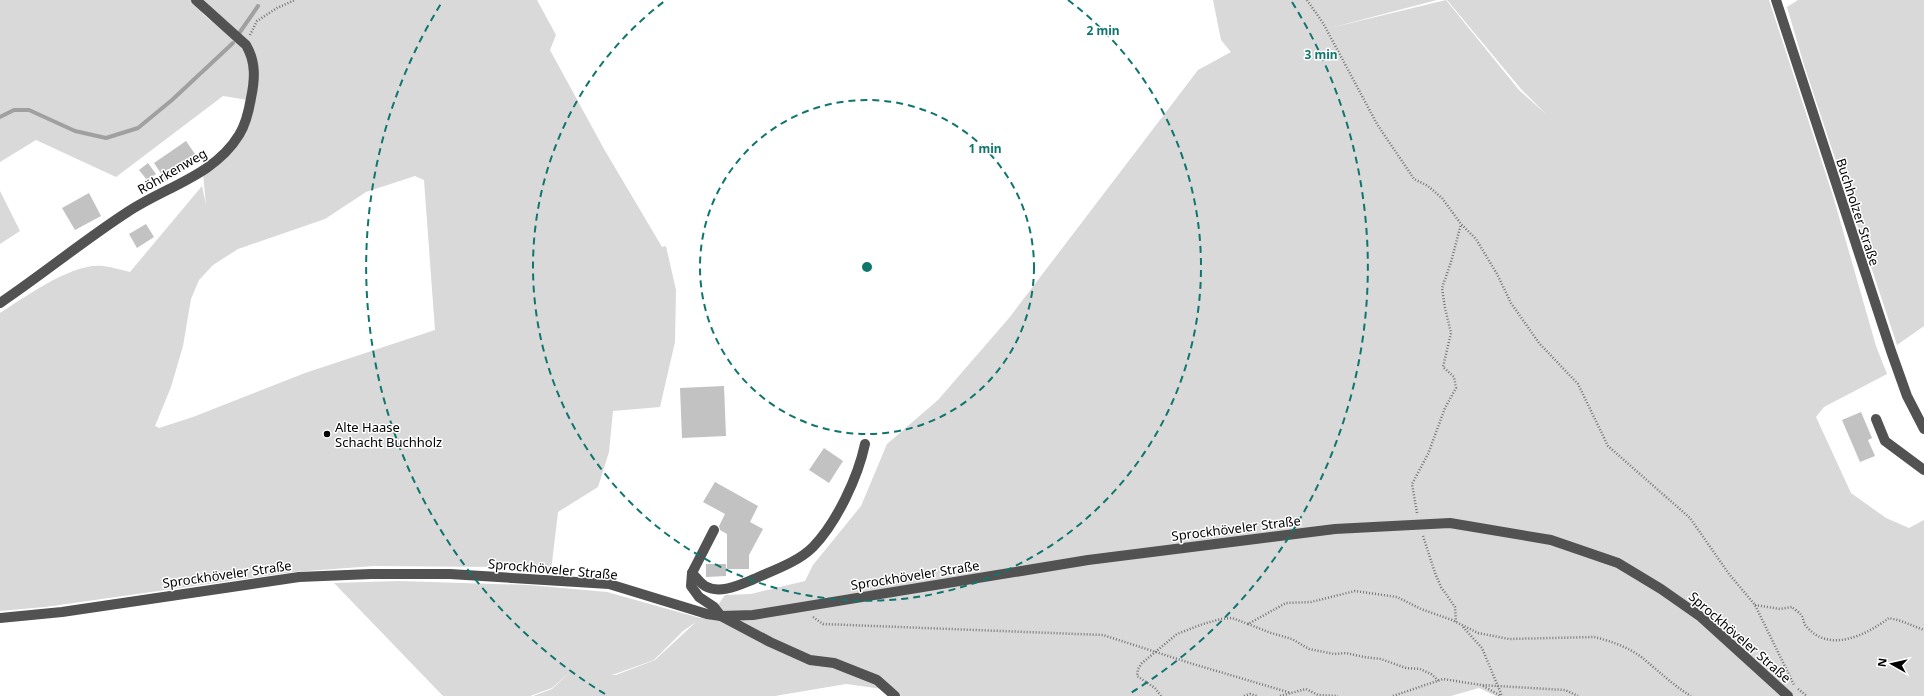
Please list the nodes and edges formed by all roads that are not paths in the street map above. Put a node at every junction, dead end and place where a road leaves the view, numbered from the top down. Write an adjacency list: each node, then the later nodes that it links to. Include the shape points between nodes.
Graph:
1 (196, 0): 3 (street, Röhrkenweg, via 246,45 252,54 252,93 240,134 224,154 202,172 127,212)
2 (1776, 0): 5 (street, Buchholzer Straße, via 1888,344)
3 (0, 303)
4 (1876, 418): 7 (street, via 1886,441)
5 (1924, 429)
6 (865, 444): 9 (street, via 860,466 850,489 834,519 813,547 794,561 732,588 713,589 705,586)
7 (1924, 470)
8 (714, 530): 9 (street)
9 (692, 573): 10 (street, via 691,586 699,597)
10 (722, 616): 11 (street, Sprockhöveler Straße, via 707,614 609,584 450,574 371,574 299,577 62,612); 12 (street, via 810,660 834,663 877,680); 13 (street, Sprockhöveler Straße, via 753,615 1088,560 1335,529 1450,523 1551,540 1618,563 1701,617)
11 (0, 618)
12 (895, 696)
13 (1788, 696)

